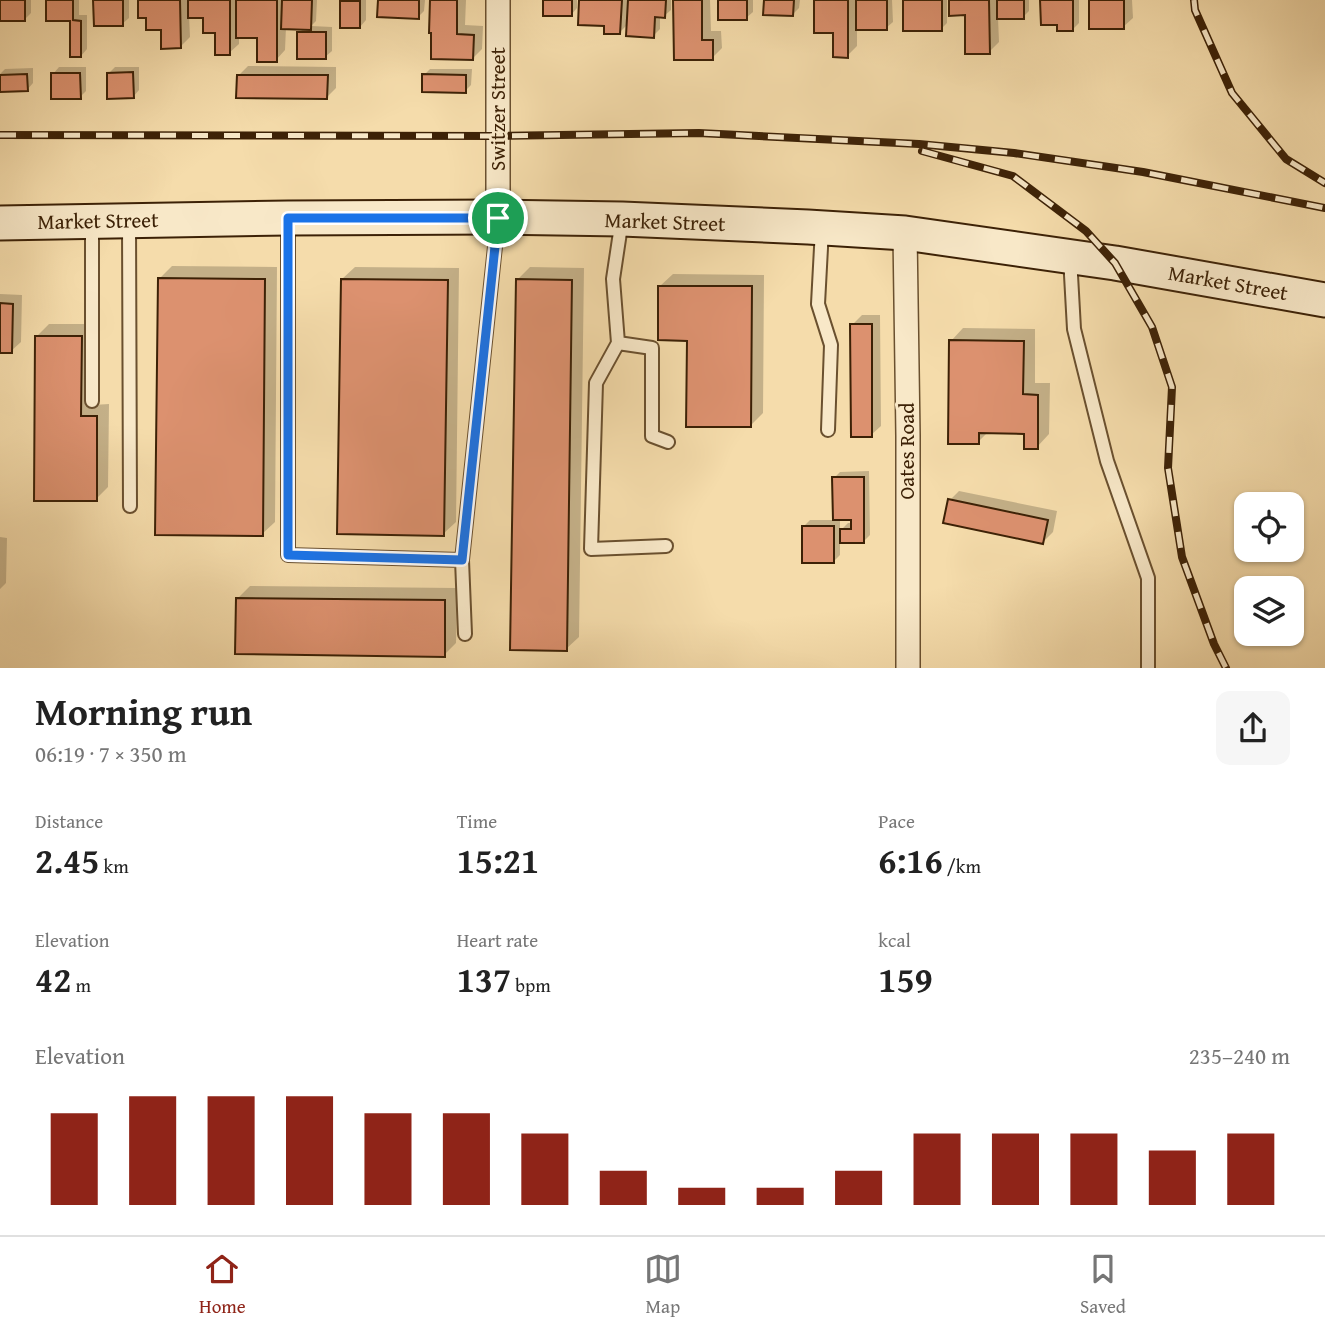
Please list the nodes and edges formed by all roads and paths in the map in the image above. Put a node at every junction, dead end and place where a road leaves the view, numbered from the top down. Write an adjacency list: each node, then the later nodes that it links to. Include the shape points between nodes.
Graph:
1 (498, 0): 3 (street, Switzer Street)
2 (288, 218): 3 (main road, Market Street); 5 (main road, Market Street); 18 (lane, via 288,555)
3 (498, 218): 4 (main road, Market Street); 18 (lane)
4 (622, 219): 8 (main road, Market Street); 12 (lane, via 613,279)
5 (128, 220): 6 (main road, Market Street); 16 (lane)
6 (92, 221): 7 (main road, Market Street); 13 (lane)
7 (0, 223)
8 (822, 228): 9 (main road, Market Street); 14 (lane, via 818,304 831,345)
9 (905, 233): 10 (main road, Market Street); 20 (street, Oates Road)
10 (1070, 257): 11 (main road, Market Street); 21 (lane, via 1074,329 1107,461 1148,578)
11 (1325, 300)
12 (618, 343): 15 (lane, via 652,348 652,436); 17 (lane, via 596,383 591,549)
13 (92, 401)
14 (828, 430)
15 (668, 442)
16 (130, 506)
17 (666, 546)
18 (462, 560): 19 (lane)
19 (465, 634)
20 (908, 668)
21 (1148, 668)

